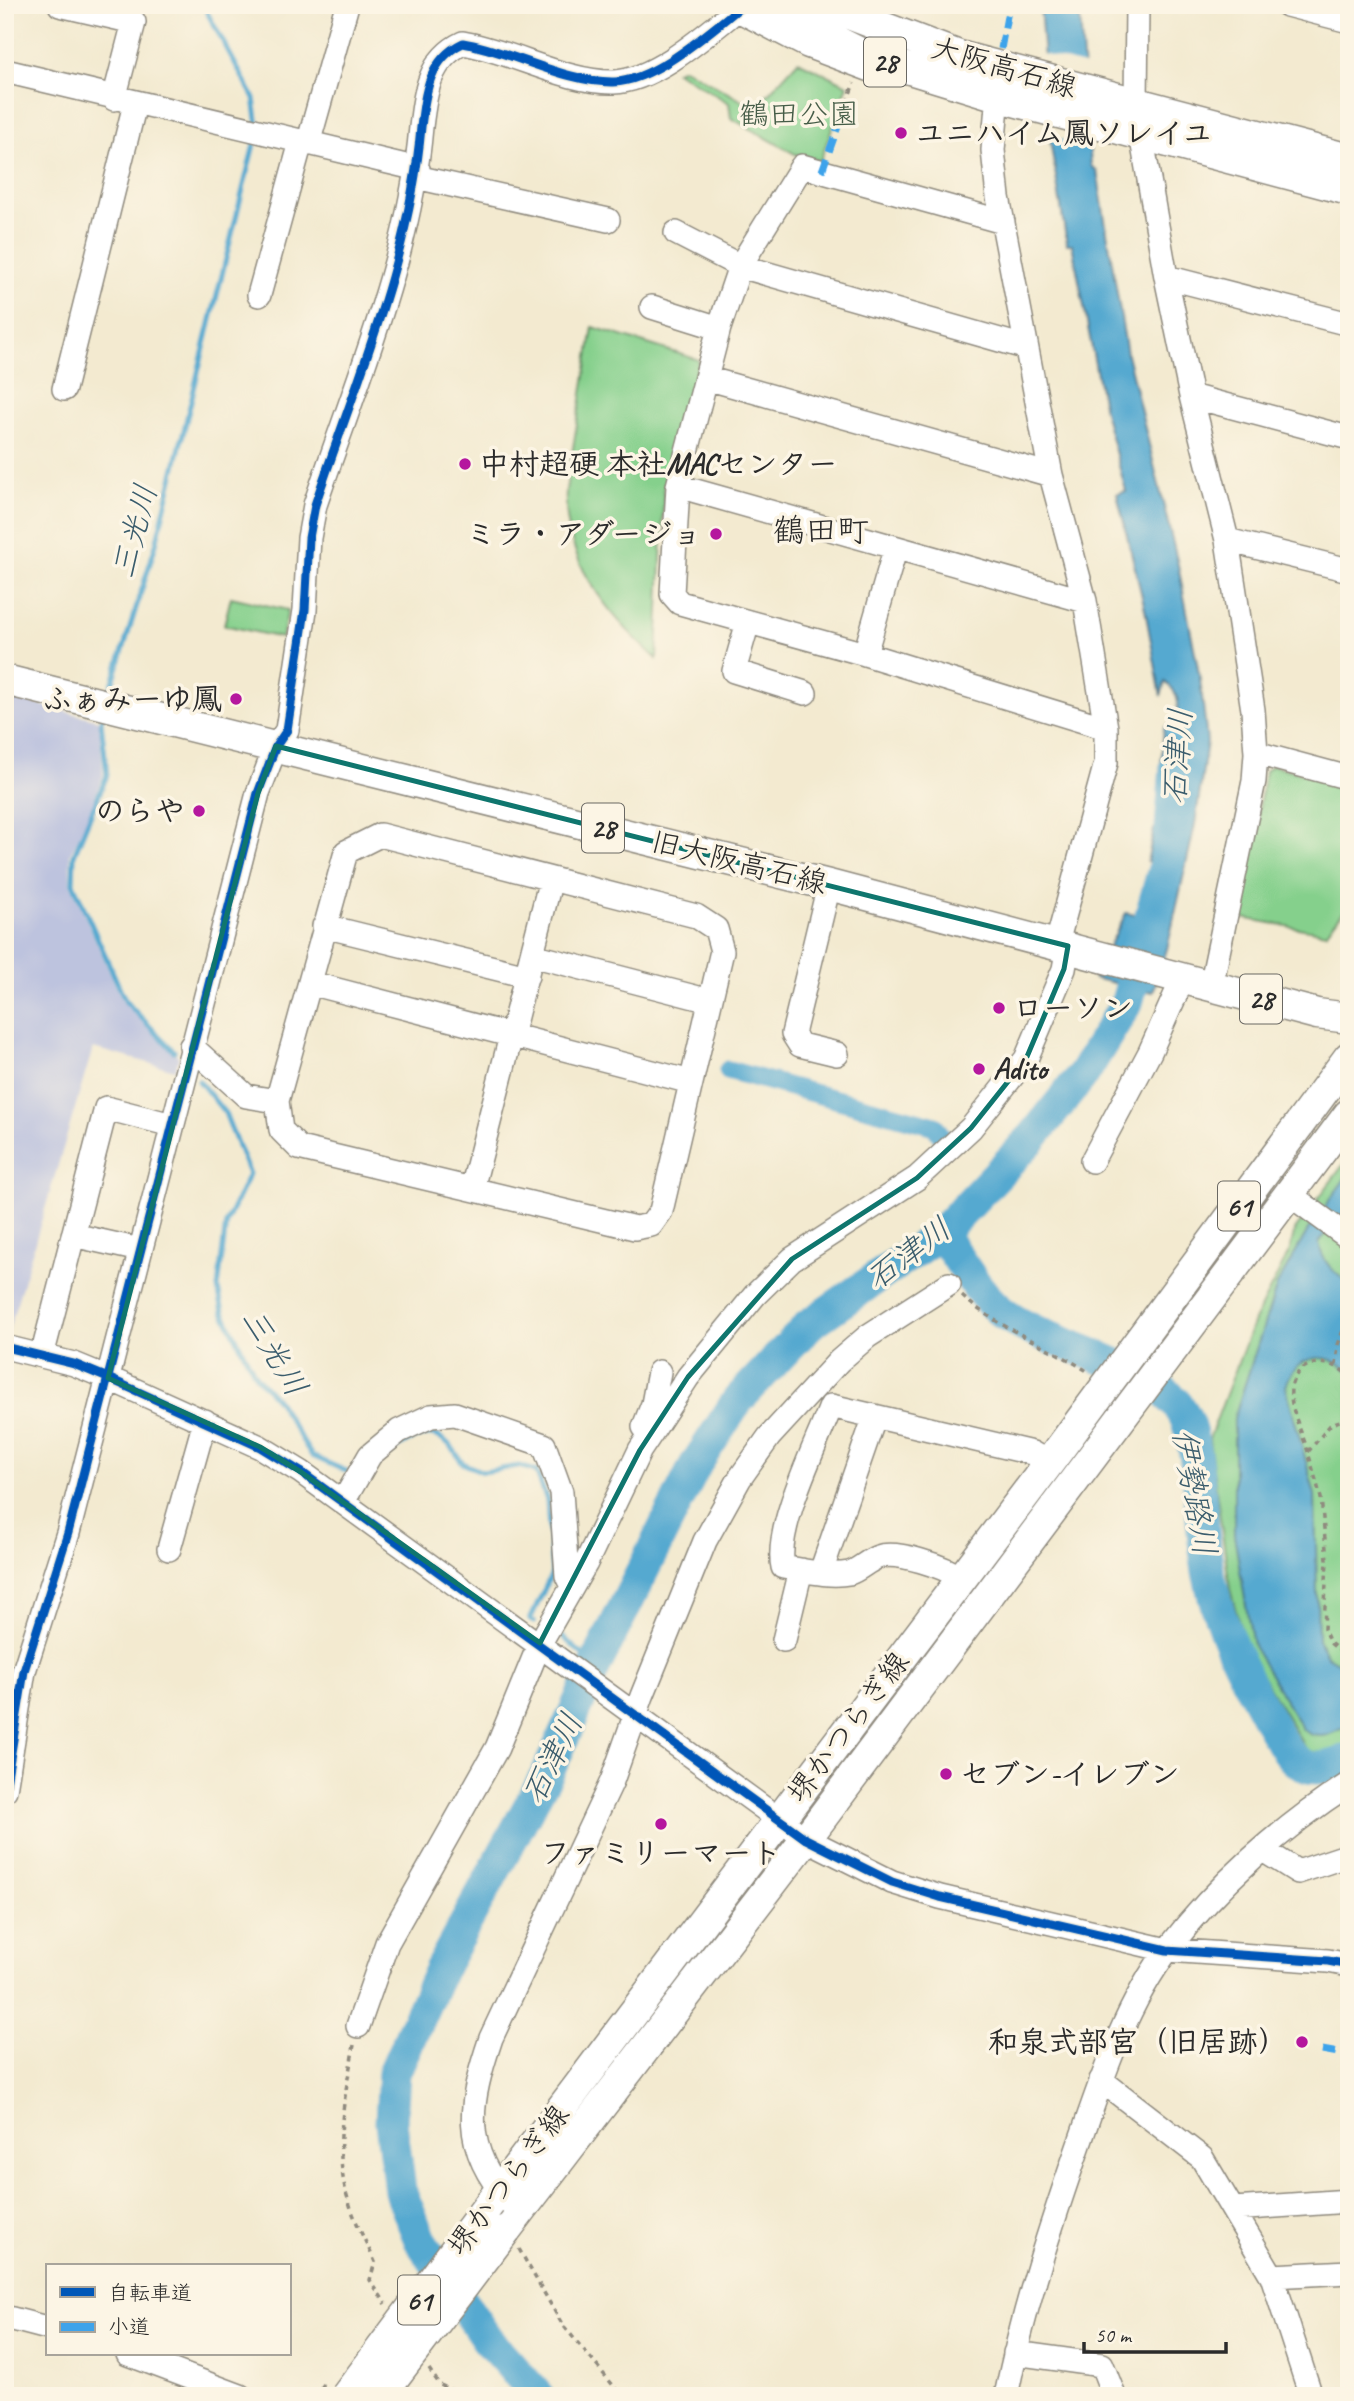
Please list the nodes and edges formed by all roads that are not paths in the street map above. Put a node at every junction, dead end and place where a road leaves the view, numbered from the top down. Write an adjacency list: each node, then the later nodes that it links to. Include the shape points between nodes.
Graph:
1 (60, 5): 12 (street, via 134,22)
2 (347, 5): 15 (street)
3 (825, 5): 9 (main road, 大阪高石線 / 28)
4 (858, 5): 9 (street)
5 (1137, 5): 13 (street)
6 (1287, 5): 8 (street)
7 (742, 7): 9 (main road, 大阪高石線 / 28, via 864,55); 17 (street, via 666,62 615,82 588,79 478,45 463,43 448,50 425,90)
8 (1349, 21)
9 (958, 70): 11 (main road, 大阪高石線 / 28)
10 (5, 71): 12 (street)
11 (1008, 89): 13 (main road, 大阪高石線 / 28, via 1108,97); 14 (main road, 大阪高石線 / 28); 20 (street, via 993,150)
12 (125, 101): 15 (street); 30 (street)
13 (1136, 105): 14 (street); 16 (main road, 大阪高石線 / 28)
14 (1144, 135): 18 (main road, 大阪高石線 / 28); 23 (street)
15 (304, 143): 17 (street); 24 (street)
16 (1349, 159)
17 (417, 173): 19 (street); 44 (street, via 399,256 315,505 287,730)
18 (1349, 190)
19 (608, 220)
20 (1003, 222): 22 (street, via 802,166); 28 (street)
21 (676, 233): 22 (street)
22 (740, 266): 27 (street); 28 (street)
23 (1166, 277): 26 (street); 31 (street)
24 (260, 295)
25 (652, 307): 27 (street)
26 (1349, 324)
27 (719, 328): 29 (street)
28 (1024, 347): 33 (street)
29 (706, 378): 33 (street); 34 (street)
30 (64, 388)
31 (1191, 396): 32 (street); 35 (street)
32 (1349, 438)
33 (1051, 475): 38 (street)
34 (678, 486): 36 (street); 39 (street, via 672,594 680,603)
35 (1227, 540): 37 (street); 45 (street)
36 (895, 550): 38 (street); 40 (street)
37 (1349, 570)
38 (1085, 601): 43 (street)
39 (748, 622): 40 (street); 42 (street, via 734,671)
40 (865, 654): 43 (street)
41 (5, 681): 44 (main road, 旧大阪高石線 / 28)
42 (805, 692)
43 (1106, 728): 50 (street, via 1106,763)
44 (276, 746): 48 (main road, 旧大阪高石線 / 28); 57 (street, via 258,793)
45 (1256, 753): 46 (street); 52 (street, via 1254,780)
46 (1349, 778)
47 (551, 879): 49 (street, via 380,835 346,852); 51 (street); 54 (street, via 696,916 716,929 722,951)
48 (829, 885): 50 (main road, 旧大阪高石線 / 28); 58 (street, via 816,979 793,1034 800,1045)
49 (324, 926): 51 (street); 53 (street)
50 (1071, 947): 52 (main road, 旧大阪高石線 / 28); 77 (street, via 1026,1059 971,1128 917,1178 792,1259 755,1295 688,1377)
51 (529, 965): 54 (street); 56 (street)
52 (1189, 980): 55 (main road, 旧大阪高石線 / 28, via 1317,1014); 64 (street)
53 (310, 983): 56 (street); 61 (street)
54 (710, 1000): 60 (street)
55 (1349, 1018)
56 (511, 1036): 60 (street); 65 (street)
57 (191, 1046): 61 (street, via 246,1096); 63 (street)
58 (837, 1054)
59 (1349, 1057): 78 (main road, 堺かつらぎ線 / 61, via 1111,1369)
60 (691, 1082): 65 (street, via 661,1211 652,1225 635,1228)
61 (277, 1101): 65 (street, via 281,1130 299,1148)
62 (1349, 1114): 66 (main road, 堺かつらぎ線 / 61)
63 (172, 1125): 68 (street, via 106,1108); 69 (street)
64 (1092, 1161)
65 (472, 1189)
66 (1299, 1201): 67 (street); 91 (main road, 堺かつらぎ線 / 61, via 1147,1383)
67 (1343, 1234)
68 (73, 1235): 69 (street); 72 (street)
69 (140, 1250): 74 (street)
70 (949, 1284): 87 (street, via 867,1336 769,1437 705,1541)
71 (5, 1347): 72 (street)
72 (42, 1356): 74 (street)
73 (659, 1372): 77 (street)
74 (108, 1378): 76 (street); 86 (street, via 68,1534)
75 (875, 1416): 78 (street, via 1032,1453); 81 (street); 81 (street, via 831,1406 784,1528 780,1554 783,1567)
76 (205, 1421): 79 (street, via 260,1447); 80 (street)
77 (640, 1450): 83 (street)
78 (1049, 1463): 82 (main road, 堺かつらぎ線 / 61)
79 (342, 1502): 83 (street, via 370,1455 399,1432 431,1416 455,1414 544,1445 561,1492); 85 (street)
80 (169, 1549)
81 (811, 1571): 82 (street, via 851,1572 888,1555 946,1568); 84 (street)
82 (961, 1578): 90 (main road, 堺かつらぎ線 / 61)
83 (572, 1586): 85 (street)
84 (784, 1640)
85 (543, 1646): 87 (street); 96 (street, via 497,1748 387,1943)
86 (15, 1668): 89 (street)
87 (631, 1711): 90 (street); 99 (street, via 612,1782 491,2038 479,2074 472,2129)
88 (1349, 1784): 92 (street)
89 (5, 1790)
90 (778, 1818): 91 (street); 99 (main road, 堺かつらぎ線 / 61)
91 (806, 1839): 94 (street, via 892,1882 940,1897); 99 (main road, 堺かつらぎ線 / 61)
92 (1264, 1850): 93 (street, via 1298,1872); 94 (street, via 1211,1898)
93 (1349, 1855)
94 (1167, 1950): 95 (street); 97 (street, via 1113,2046)
95 (1349, 1965)
96 (358, 2026)
97 (1101, 2080): 100 (street, via 1202,2158); 105 (street, via 1041,2252)
98 (1349, 2200): 100 (street)
99 (504, 2209): 108 (main road, 堺かつらぎ線 / 61, bridge); 109 (main road, 堺かつらぎ線 / 61, bridge)
100 (1234, 2209): 102 (street)
101 (1349, 2272): 102 (street)
102 (1272, 2276): 112 (street)
103 (5, 2317): 104 (street)
104 (46, 2328)
105 (1015, 2353): 110 (street); 111 (street, via 1102,2365)
106 (133, 2356): 107 (street)
107 (240, 2396)
108 (346, 2396)
109 (380, 2396)
110 (1006, 2396)
111 (1114, 2396)
112 (1311, 2396)

